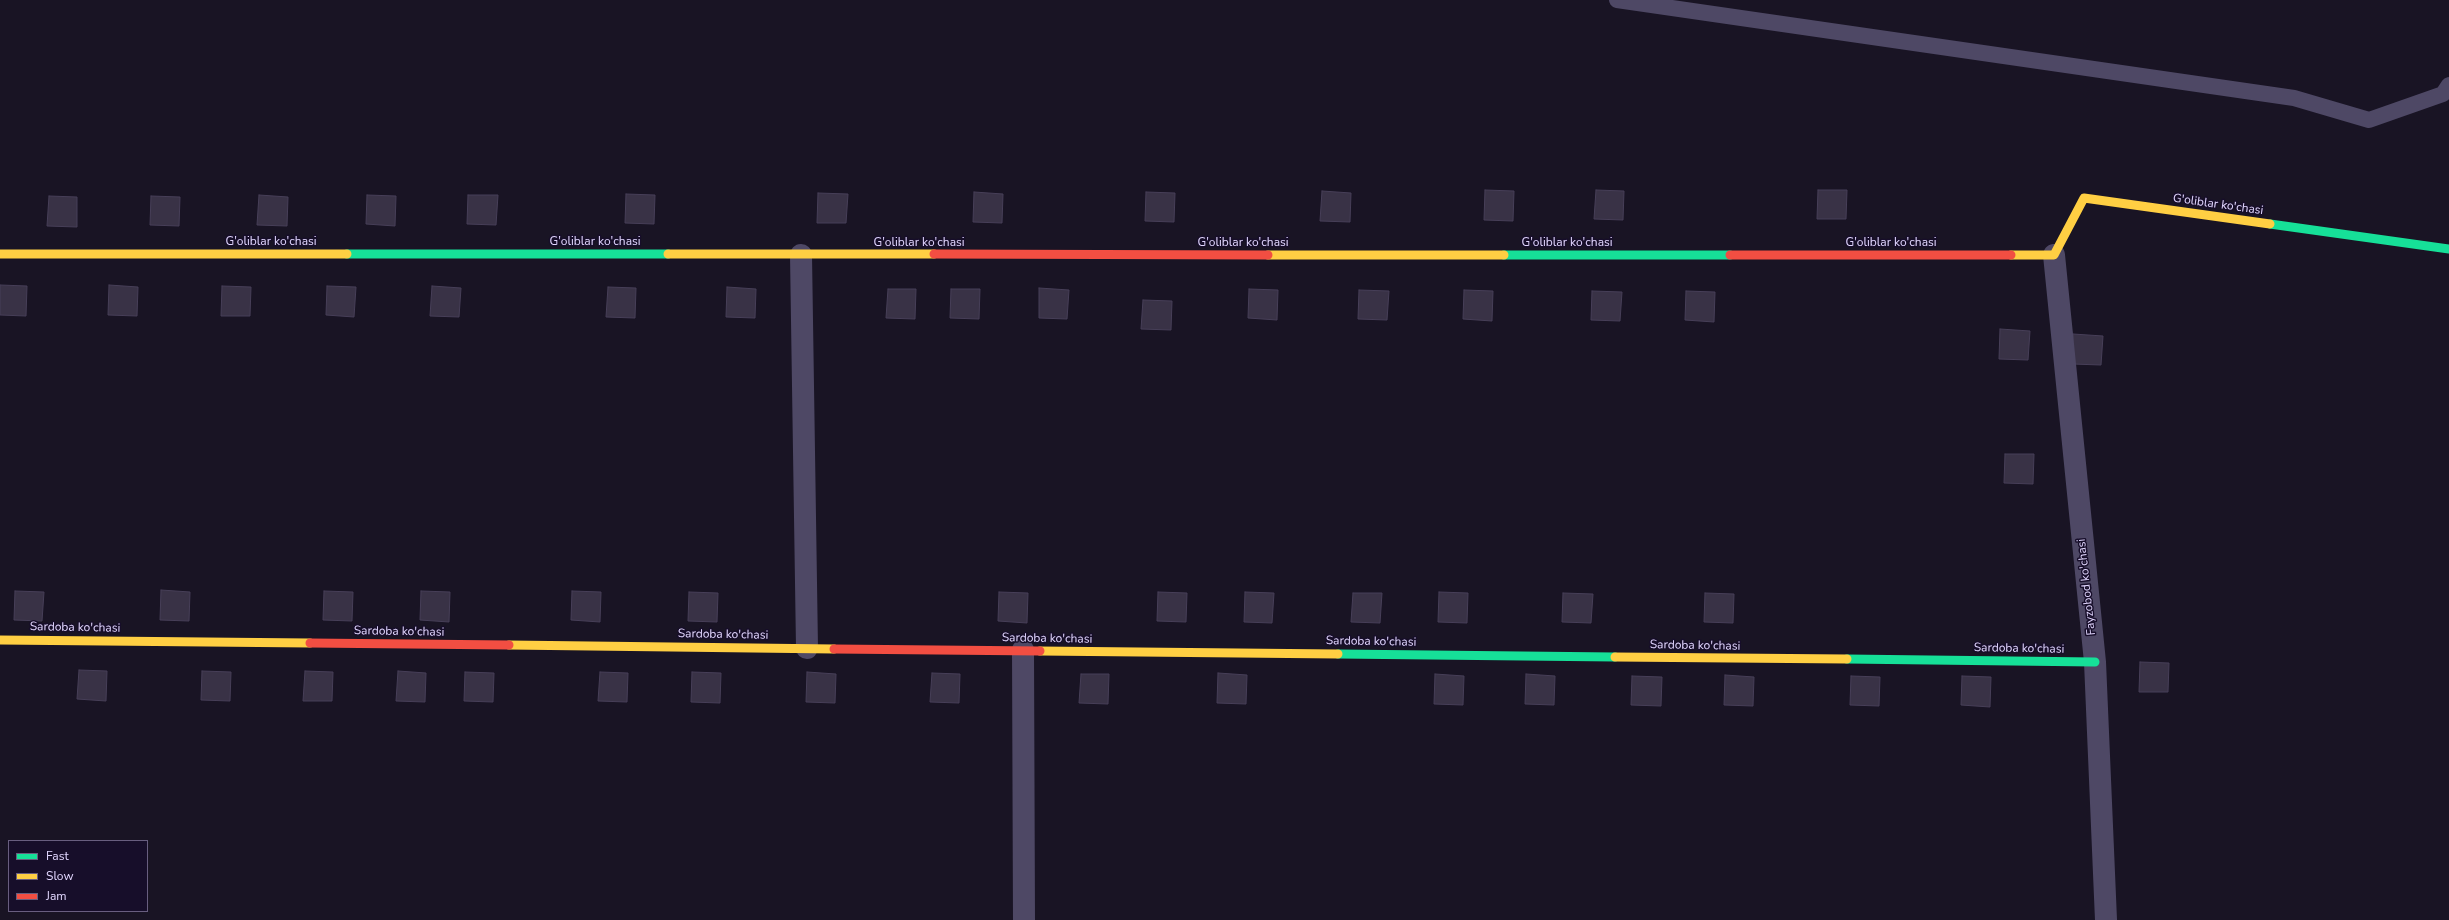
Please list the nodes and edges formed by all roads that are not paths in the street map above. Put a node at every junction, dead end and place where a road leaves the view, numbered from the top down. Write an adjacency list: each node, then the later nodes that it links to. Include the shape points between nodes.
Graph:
1 (1617, 0): 2 (lane, via 2294,98 2369,120 2444,94)
2 (2449, 85)
3 (2449, 250): 6 (street, G'oliblar ko'chasi, via 2084,198)
4 (0, 254): 5 (street, G'oliblar ko'chasi)
5 (801, 254): 6 (street, G'oliblar ko'chasi); 8 (street)
6 (2054, 255): 10 (street, Fayzobod ko'chasi)
7 (0, 640): 8 (street, Sardoba ko'chasi)
8 (807, 648): 9 (street, Sardoba ko'chasi)
9 (1023, 650): 10 (street, Sardoba ko'chasi); 11 (street)
10 (2095, 662): 12 (street, Fayzobod ko'chasi)
11 (1024, 920)
12 (2106, 920)

